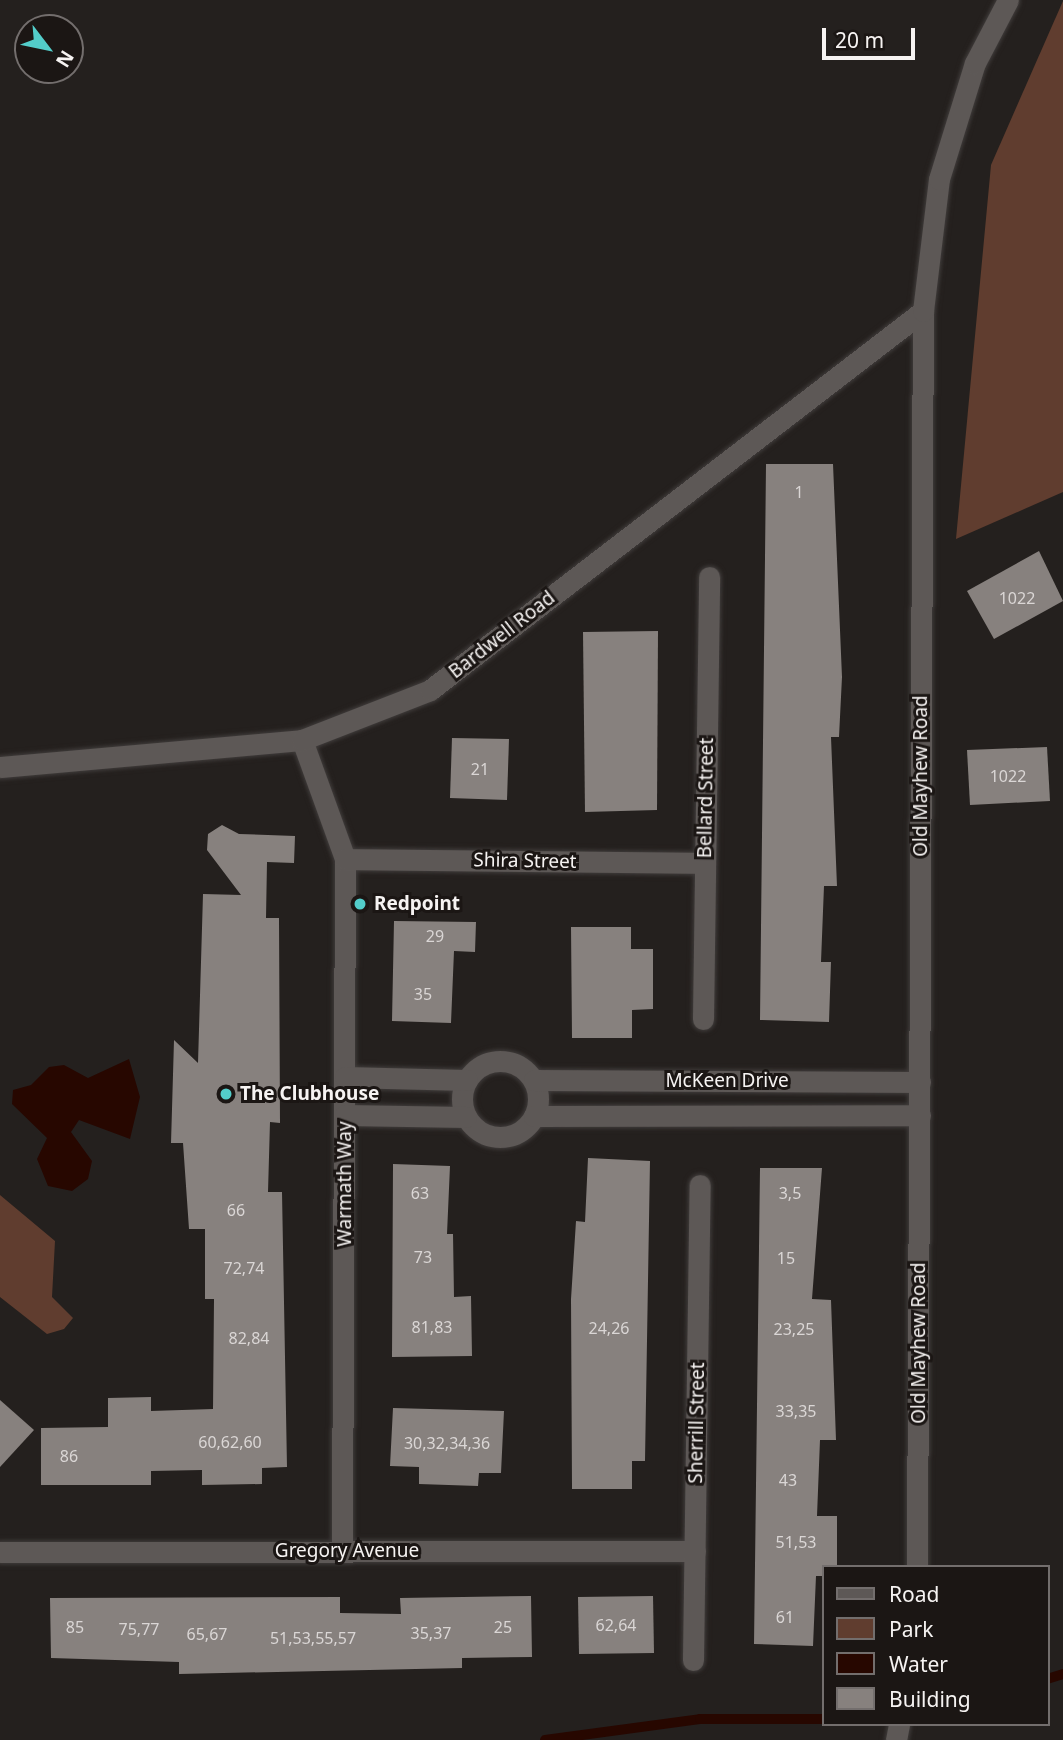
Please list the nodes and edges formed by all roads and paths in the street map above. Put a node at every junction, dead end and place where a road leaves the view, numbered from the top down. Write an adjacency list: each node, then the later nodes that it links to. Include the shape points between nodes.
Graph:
1 (1008, 0): 2 (street, Old Mayhew Road, via 975,63 939,179)
2 (923, 311): 4 (street, Bardwell Road, via 430,690); 12 (street, Old Mayhew Road)
3 (709, 577): 7 (street, Bellard Street)
4 (302, 740): 5 (street, Bardwell Road); 6 (street, Warmath Way)
5 (0, 767)
6 (345, 859): 7 (street, Shira Street); 9 (street, Warmath Way)
7 (705, 863): 8 (street, Bellard Street)
8 (703, 1019)
9 (345, 1077): 10 (street); 13 (street, Warmath Way)
10 (467, 1080): 11 (street, via 494,1060 517,1065); 16 (street)
11 (534, 1080): 12 (street, McKeen Drive); 15 (street)
12 (920, 1082): 14 (street, Old Mayhew Road)
13 (345, 1115): 16 (street); 18 (street, Warmath Way)
14 (920, 1115): 15 (street, McKeen Drive); 21 (street, Old Mayhew Road)
15 (534, 1116): 16 (street, via 518,1132 494,1136)
16 (466, 1117)
17 (700, 1185): 19 (street, Sherrill Street)
18 (342, 1551): 19 (street, Gregory Avenue); 20 (street, Gregory Avenue)
19 (695, 1551): 22 (street, Sherrill Street)
20 (0, 1552)
21 (917, 1565)
22 (693, 1660)

